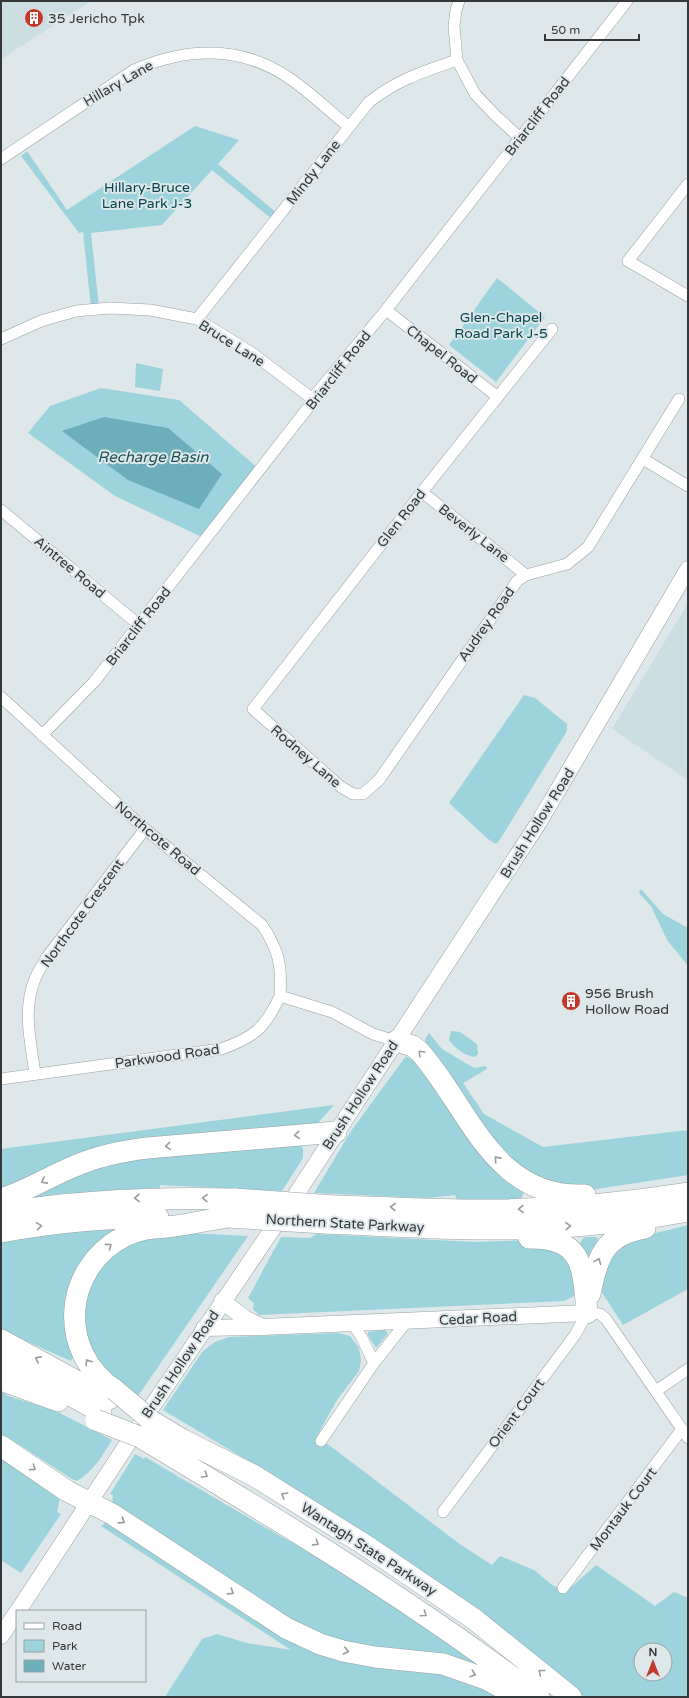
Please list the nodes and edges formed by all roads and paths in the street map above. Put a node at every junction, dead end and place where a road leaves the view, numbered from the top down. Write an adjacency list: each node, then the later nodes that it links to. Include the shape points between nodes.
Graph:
1 (459, 1): 3 (street, via 454,26)
2 (627, 1): 5 (street, Briarcliff Road)
3 (457, 60): 4 (street, Mindy Lane, via 417,73 389,86 369,102); 5 (street, via 475,94)
4 (349, 127): 6 (street, Hillary Lane, via 290,78 276,70 231,54 199,52 154,61 134,70); 10 (street, Mindy Lane)
5 (520, 138): 9 (street, Briarcliff Road)
6 (1, 159)
7 (688, 184): 8 (street, via 628,260)
8 (688, 296)
9 (386, 310): 13 (street, Chapel Road); 15 (street, Briarcliff Road)
10 (197, 319): 12 (street, Bruce Lane, via 150,310 110,308 76,311 41,320); 15 (street, Bruce Lane, via 252,353)
11 (552, 329): 13 (street, Glen Road)
12 (1, 339)
13 (498, 397): 18 (street, Glen Road)
14 (679, 399): 16 (street, Audrey Road)
15 (314, 400): 22 (street, Briarcliff Road)
16 (643, 459): 17 (street); 21 (street, Audrey Road, via 588,547 567,564)
17 (688, 486)
18 (422, 492): 21 (street, Beverly Lane); 24 (street, Glen Road)
19 (1, 510): 22 (street, Aintree Road)
20 (688, 569): 29 (main road, Brush Hollow Road, via 539,822)
21 (526, 575): 26 (street, Audrey Road, via 517,580 509,590 380,780)
22 (139, 625): 25 (street, Briarcliff Road, via 94,682)
23 (1, 698): 25 (street, Northcote Road)
24 (253, 709): 26 (street, Rodney Lane, via 341,787 353,794)
25 (42, 735): 27 (street, Northcote Road)
26 (363, 794)
27 (144, 829): 28 (street, Northcote Road, via 262,925 273,941 278,955 281,974); 30 (street, Northcote Crescent, via 47,957 35,978 29,996 28,1020)
28 (280, 996): 29 (street, via 332,1012 373,1034); 30 (street, Parkwood Road, via 270,1018 252,1035 237,1044 221,1049)
29 (396, 1041): 32 (main road, Brush Hollow Road); 34 (highway, one-way to 29, via 562,1194 522,1180 505,1168 491,1152 420,1052 413,1046)
30 (35, 1074): 31 (street, Parkwood Road)
31 (1, 1079)
32 (336, 1132): 35 (highway, one-way to 35, via 118,1152 76,1165); 43 (main road, Brush Hollow Road)
33 (688, 1193): 34 (highway, Northern State Parkway)
34 (657, 1198): 39 (highway, Northern State Parkway, one-way to 39, via 525,1209)
35 (1, 1199)
36 (231, 1208): 38 (highway, Northern State Parkway, one-way to 38, via 176,1197 112,1199); 39 (highway, Northern State Parkway, bridge); 42 (highway, Northern State Parkway, one-way to 36, via 95,1220 166,1216); 55 (highway, one-way to 36, via 100,1378 88,1363 76,1333 75,1305 79,1287 88,1269 108,1247 130,1233)
37 (688, 1211): 41 (highway, Northern State Parkway, one-way to 37, via 516,1229 585,1225)
38 (1, 1213)
39 (329, 1214): 41 (highway, Northern State Parkway)
40 (688, 1216): 44 (highway, one-way to 40, via 596,1268 607,1245 630,1231 658,1226)
41 (431, 1228): 44 (highway, via 516,1239 543,1238 563,1244 573,1252 581,1266)
42 (1, 1232)
43 (222, 1301): 47 (main road, via 246,1319); 48 (main road, Brush Hollow Road)
44 (587, 1313): 45 (main road, Cedar Road); 54 (street, Cedar Road, via 600,1314 606,1319); 61 (street, Orient Court, via 575,1335)
45 (407, 1321): 46 (main road, Cedar Road); 51 (street)
46 (352, 1323): 47 (main road, Cedar Road); 51 (street)
47 (262, 1327): 48 (main road, Cedar Road)
48 (204, 1328): 60 (main road, Brush Hollow Road)
49 (1, 1340): 55 (highway, one-way to 49)
50 (1, 1358): 55 (highway)
51 (374, 1363): 57 (street)
52 (688, 1369): 54 (street)
53 (1, 1380): 55 (highway, via 52,1398)
54 (656, 1391): 56 (street, Cedar Road)
55 (105, 1405): 59 (highway, Wantagh State Parkway, bridge)
56 (685, 1434): 62 (street, Montauk Court)
57 (321, 1441)
58 (1, 1446): 60 (highway, one-way to 60)
59 (176, 1447): 67 (highway, Wantagh State Parkway, one-way to 67, via 289,1526 384,1587); 68 (highway, Wantagh State Parkway, one-way to 59, via 474,1619 365,1544 253,1475)
60 (88, 1503): 63 (main road, Brush Hollow Road); 66 (highway, one-way to 66, via 112,1514 286,1628 320,1644 375,1657 443,1664 486,1679)
61 (443, 1512)
62 (563, 1588)
63 (18, 1610)
64 (16, 1614): 65 (main road, Brush Hollow Road)
65 (1, 1636)
66 (519, 1697)
67 (540, 1697)
68 (571, 1697)

